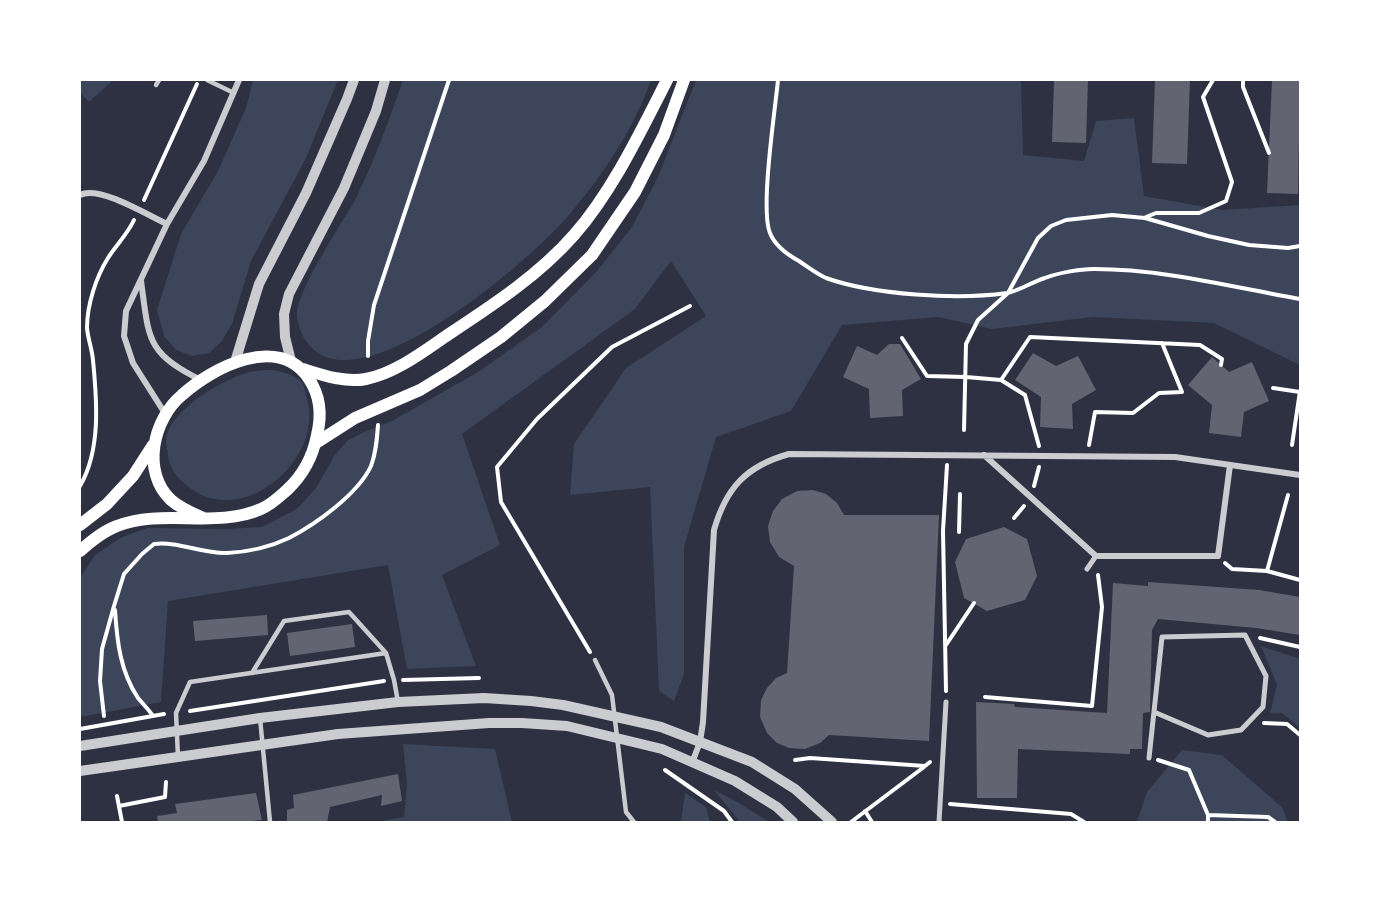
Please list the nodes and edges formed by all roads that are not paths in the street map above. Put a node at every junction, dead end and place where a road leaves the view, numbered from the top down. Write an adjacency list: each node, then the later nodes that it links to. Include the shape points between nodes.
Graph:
1 (207, 80): 7 (lane)
2 (239, 80): 7 (street)
3 (354, 80): 12 (street, via 306,193 259,284)
4 (385, 80): 11 (street, via 344,188 289,294 284,314)
5 (667, 80): 13 (main road, via 607,190 575,234 539,271 429,349 385,373 364,380 343,379)
6 (684, 80): 17 (main road, via 664,135 635,192 592,255 545,301 451,371 420,390 356,418)
7 (234, 94): 9 (street, via 204,161)
8 (80, 195): 9 (street, via 96,193 114,199)
9 (166, 224): 10 (street)
10 (141, 280): 14 (street, via 149,333 156,350 177,368); 15 (street, via 126,310 124,336 133,363)
11 (291, 361): 12 (main road, via 254,357); 13 (main road)
12 (235, 362): 14 (main road)
13 (303, 369): 17 (main road, via 319,402 321,417)
14 (202, 380): 15 (main road, via 181,395)
15 (166, 414): 16 (main road)
16 (155, 441): 21 (main road, via 153,458 160,487 171,500); 22 (main road, via 134,476)
17 (316, 443): 21 (main road, via 307,465 275,501 248,513)
18 (984, 455): 19 (street, via 1175,458); 24 (street); 34 (street, via 789,454 753,468 722,507 714,530)
19 (1230, 465): 20 (street); 24 (street, via 1218,556)
20 (1300, 475)
21 (203, 518): 23 (main road, via 161,518 117,526)
22 (80, 525)
23 (80, 551)
24 (1096, 556): 25 (street)
25 (1087, 569)
26 (386, 653): 28 (lane); 28 (lane, via 349,612 284,621); 29 (lane)
27 (595, 660): 42 (lane, via 612,695 626,812)
28 (252, 673): 33 (lane, via 190,682 176,713)
29 (398, 702): 32 (street); 34 (street, via 484,698 564,705 661,727)
30 (946, 702): 45 (street)
31 (1154, 712): 31 (street, via 1162,637 1245,635 1266,676 1263,707 1241,730 1208,735); 38 (street)
32 (260, 718): 33 (street); 35 (lane)
33 (176, 731): 36 (street); 37 (lane)
34 (699, 742): 39 (street); 44 (street, via 752,762 795,789)
35 (264, 744): 37 (street); 39 (street, via 338,734 489,723 567,726 662,749); 41 (lane)
36 (80, 746)
37 (178, 757): 40 (street)
38 (1149, 758)
39 (692, 763): 43 (street, via 735,781)
40 (80, 771)
41 (270, 822)
42 (634, 822)
43 (794, 822)
44 (832, 822)
45 (939, 822)

